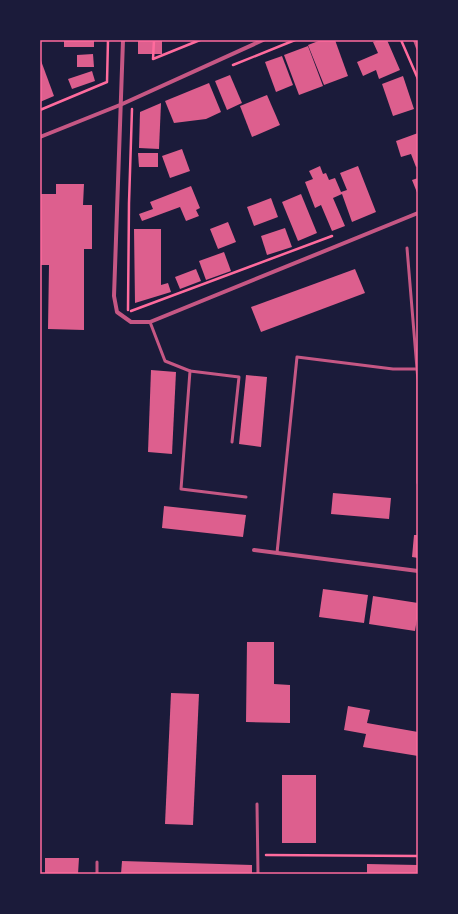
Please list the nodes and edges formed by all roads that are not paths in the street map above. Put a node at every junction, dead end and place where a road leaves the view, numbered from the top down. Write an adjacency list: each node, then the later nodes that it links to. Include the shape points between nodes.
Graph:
1 (123, 40): 5 (street)
2 (263, 40): 5 (street)
3 (415, 40): 4 (street)
4 (418, 48)
5 (120, 104): 6 (street); 9 (street, via 114,296 117,312 131,322)
6 (40, 137)
7 (418, 213): 9 (street)
8 (407, 248): 10 (lane)
9 (150, 322): 11 (lane, via 165,361)
10 (418, 369): 13 (lane); 16 (lane, via 393,369 297,357)
11 (190, 371): 12 (lane, via 238,377); 14 (lane, via 182,489)
12 (232, 442)
13 (418, 483)
14 (246, 497)
15 (254, 550): 16 (street)
16 (277, 553): 17 (street)
17 (418, 572)
18 (257, 804): 21 (lane)
19 (96, 862): 20 (lane)
20 (97, 874)
21 (258, 874)

